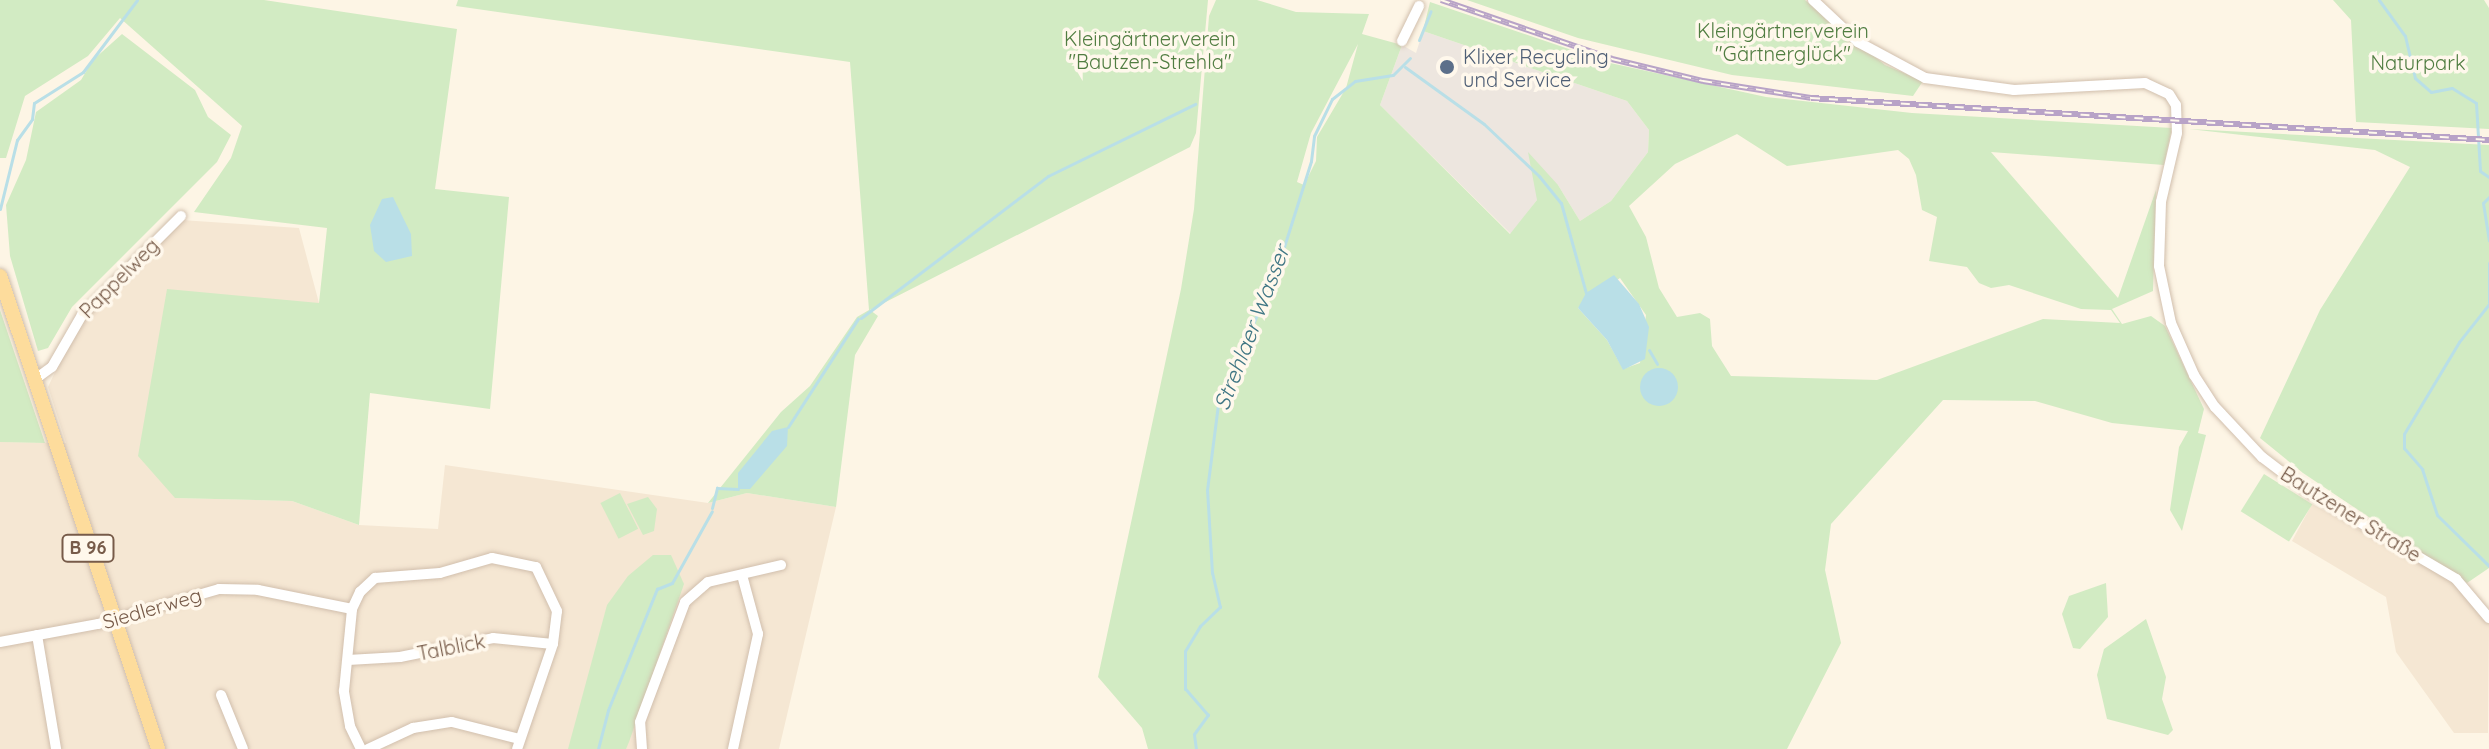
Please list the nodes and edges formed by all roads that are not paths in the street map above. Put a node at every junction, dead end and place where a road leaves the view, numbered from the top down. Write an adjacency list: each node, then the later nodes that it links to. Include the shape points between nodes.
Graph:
1 (1813, 0): 10 (street, Bautzener Straße, via 1858,42 1925,78 2014,90 2138,82 2158,86 2176,105 2175,142 2161,202 2159,266 2176,338 2215,407 2290,479 2456,579)
2 (1419, 6): 3 (street)
3 (1402, 41)
4 (181, 216): 6 (street, Pappelweg, via 82,315 52,367)
5 (0, 276): 6 (main road, B 96)
6 (34, 380): 11 (main road, B 96)
7 (781, 565): 8 (street)
8 (742, 575): 23 (street, via 708,582 679,610 640,722); 24 (street, via 758,634)
9 (352, 609): 11 (street, Siedlerweg, via 258,590 219,589); 14 (street, via 375,578 440,573 492,558 521,561 536,567 553,596); 15 (street)
10 (2489, 618)
11 (112, 620): 12 (street, Siedlerweg); 19 (main road, B 96)
12 (37, 635): 13 (street, Siedlerweg); 18 (street)
13 (0, 642)
14 (553, 644): 15 (street, Talblick, via 493,638 400,657); 17 (street)
15 (348, 660): 21 (street, via 345,711)
16 (221, 695): 20 (street)
17 (518, 744): 22 (street, via 452,722 413,728)
18 (56, 749)
19 (158, 749)
20 (243, 749)
21 (361, 749)
22 (368, 749)
23 (642, 749)
24 (733, 749)

